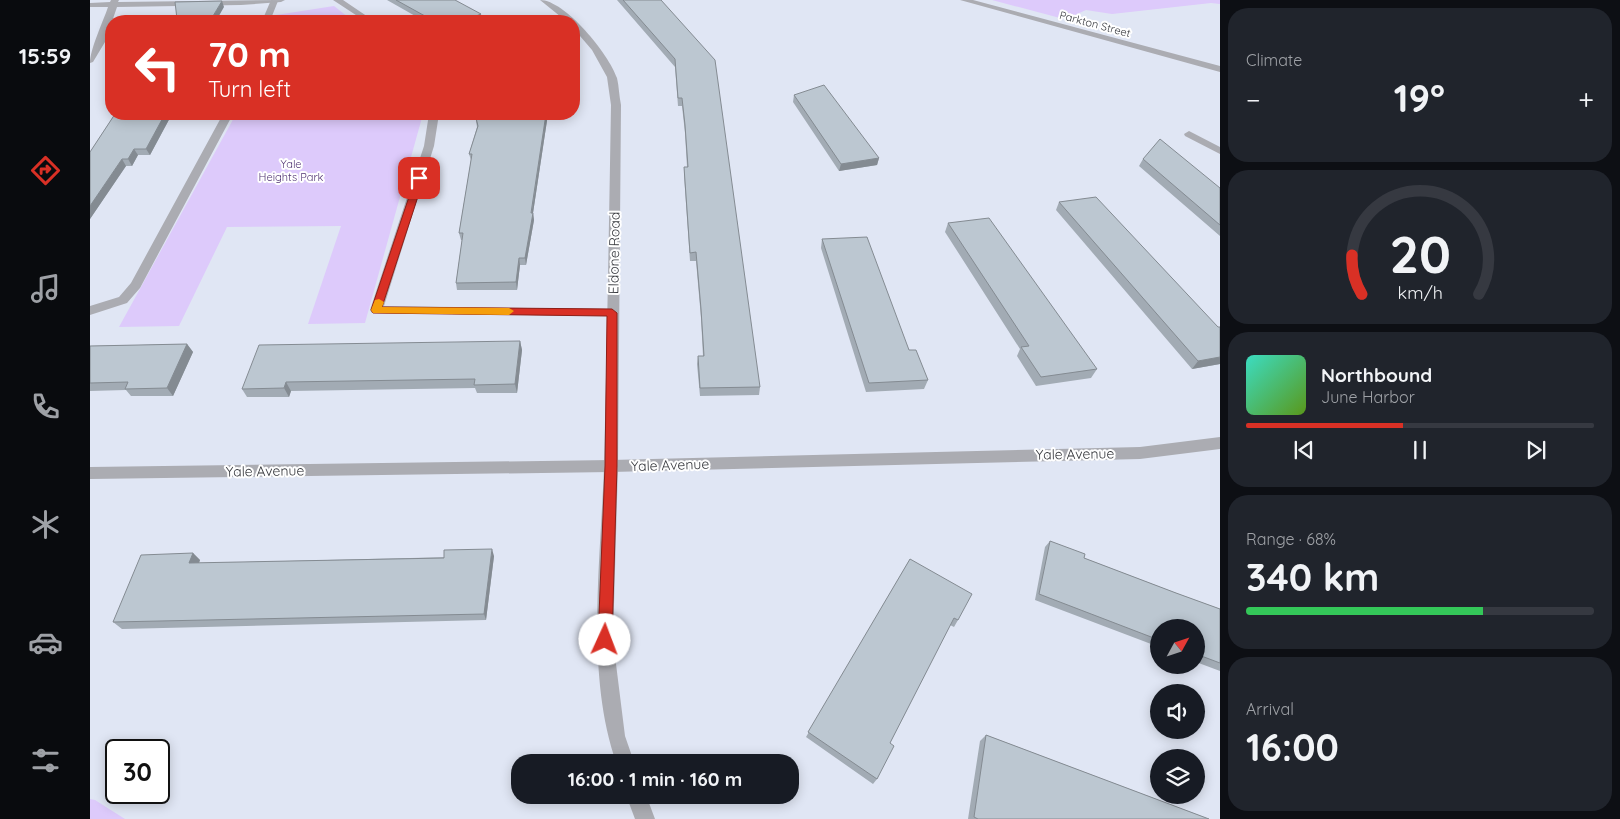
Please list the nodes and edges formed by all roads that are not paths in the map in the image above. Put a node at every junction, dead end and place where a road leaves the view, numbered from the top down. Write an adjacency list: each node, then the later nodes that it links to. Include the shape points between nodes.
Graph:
1 (277, 0): 5 (street); 8 (street)
2 (337, 0): 9 (street)
3 (544, 0): 10 (street)
4 (964, 0): 14 (street, Parkton Street)
5 (114, 2): 6 (street); 7 (street)
6 (90, 5)
7 (110, 15)
8 (269, 15)
9 (361, 15)
10 (563, 15)
11 (105, 30): 13 (street)
12 (580, 31): 20 (street, Eldone Road, via 596,49 612,77 616,105)
13 (90, 60)
14 (1220, 69)
15 (225, 120): 19 (street, via 136,285 123,300)
16 (433, 120): 20 (street, via 429,146 376,310)
17 (1189, 134): 18 (street)
18 (1220, 151)
19 (90, 311)
20 (612, 313): 22 (street, Eldone Road)
21 (1220, 443): 22 (street, Yale Avenue, via 1140,453)
22 (611, 466): 23 (street, Yale Avenue); 24 (street, Eldone Road, via 605,640 616,736)
23 (90, 473)
24 (622, 754)
25 (639, 804): 26 (street)
26 (645, 819)

